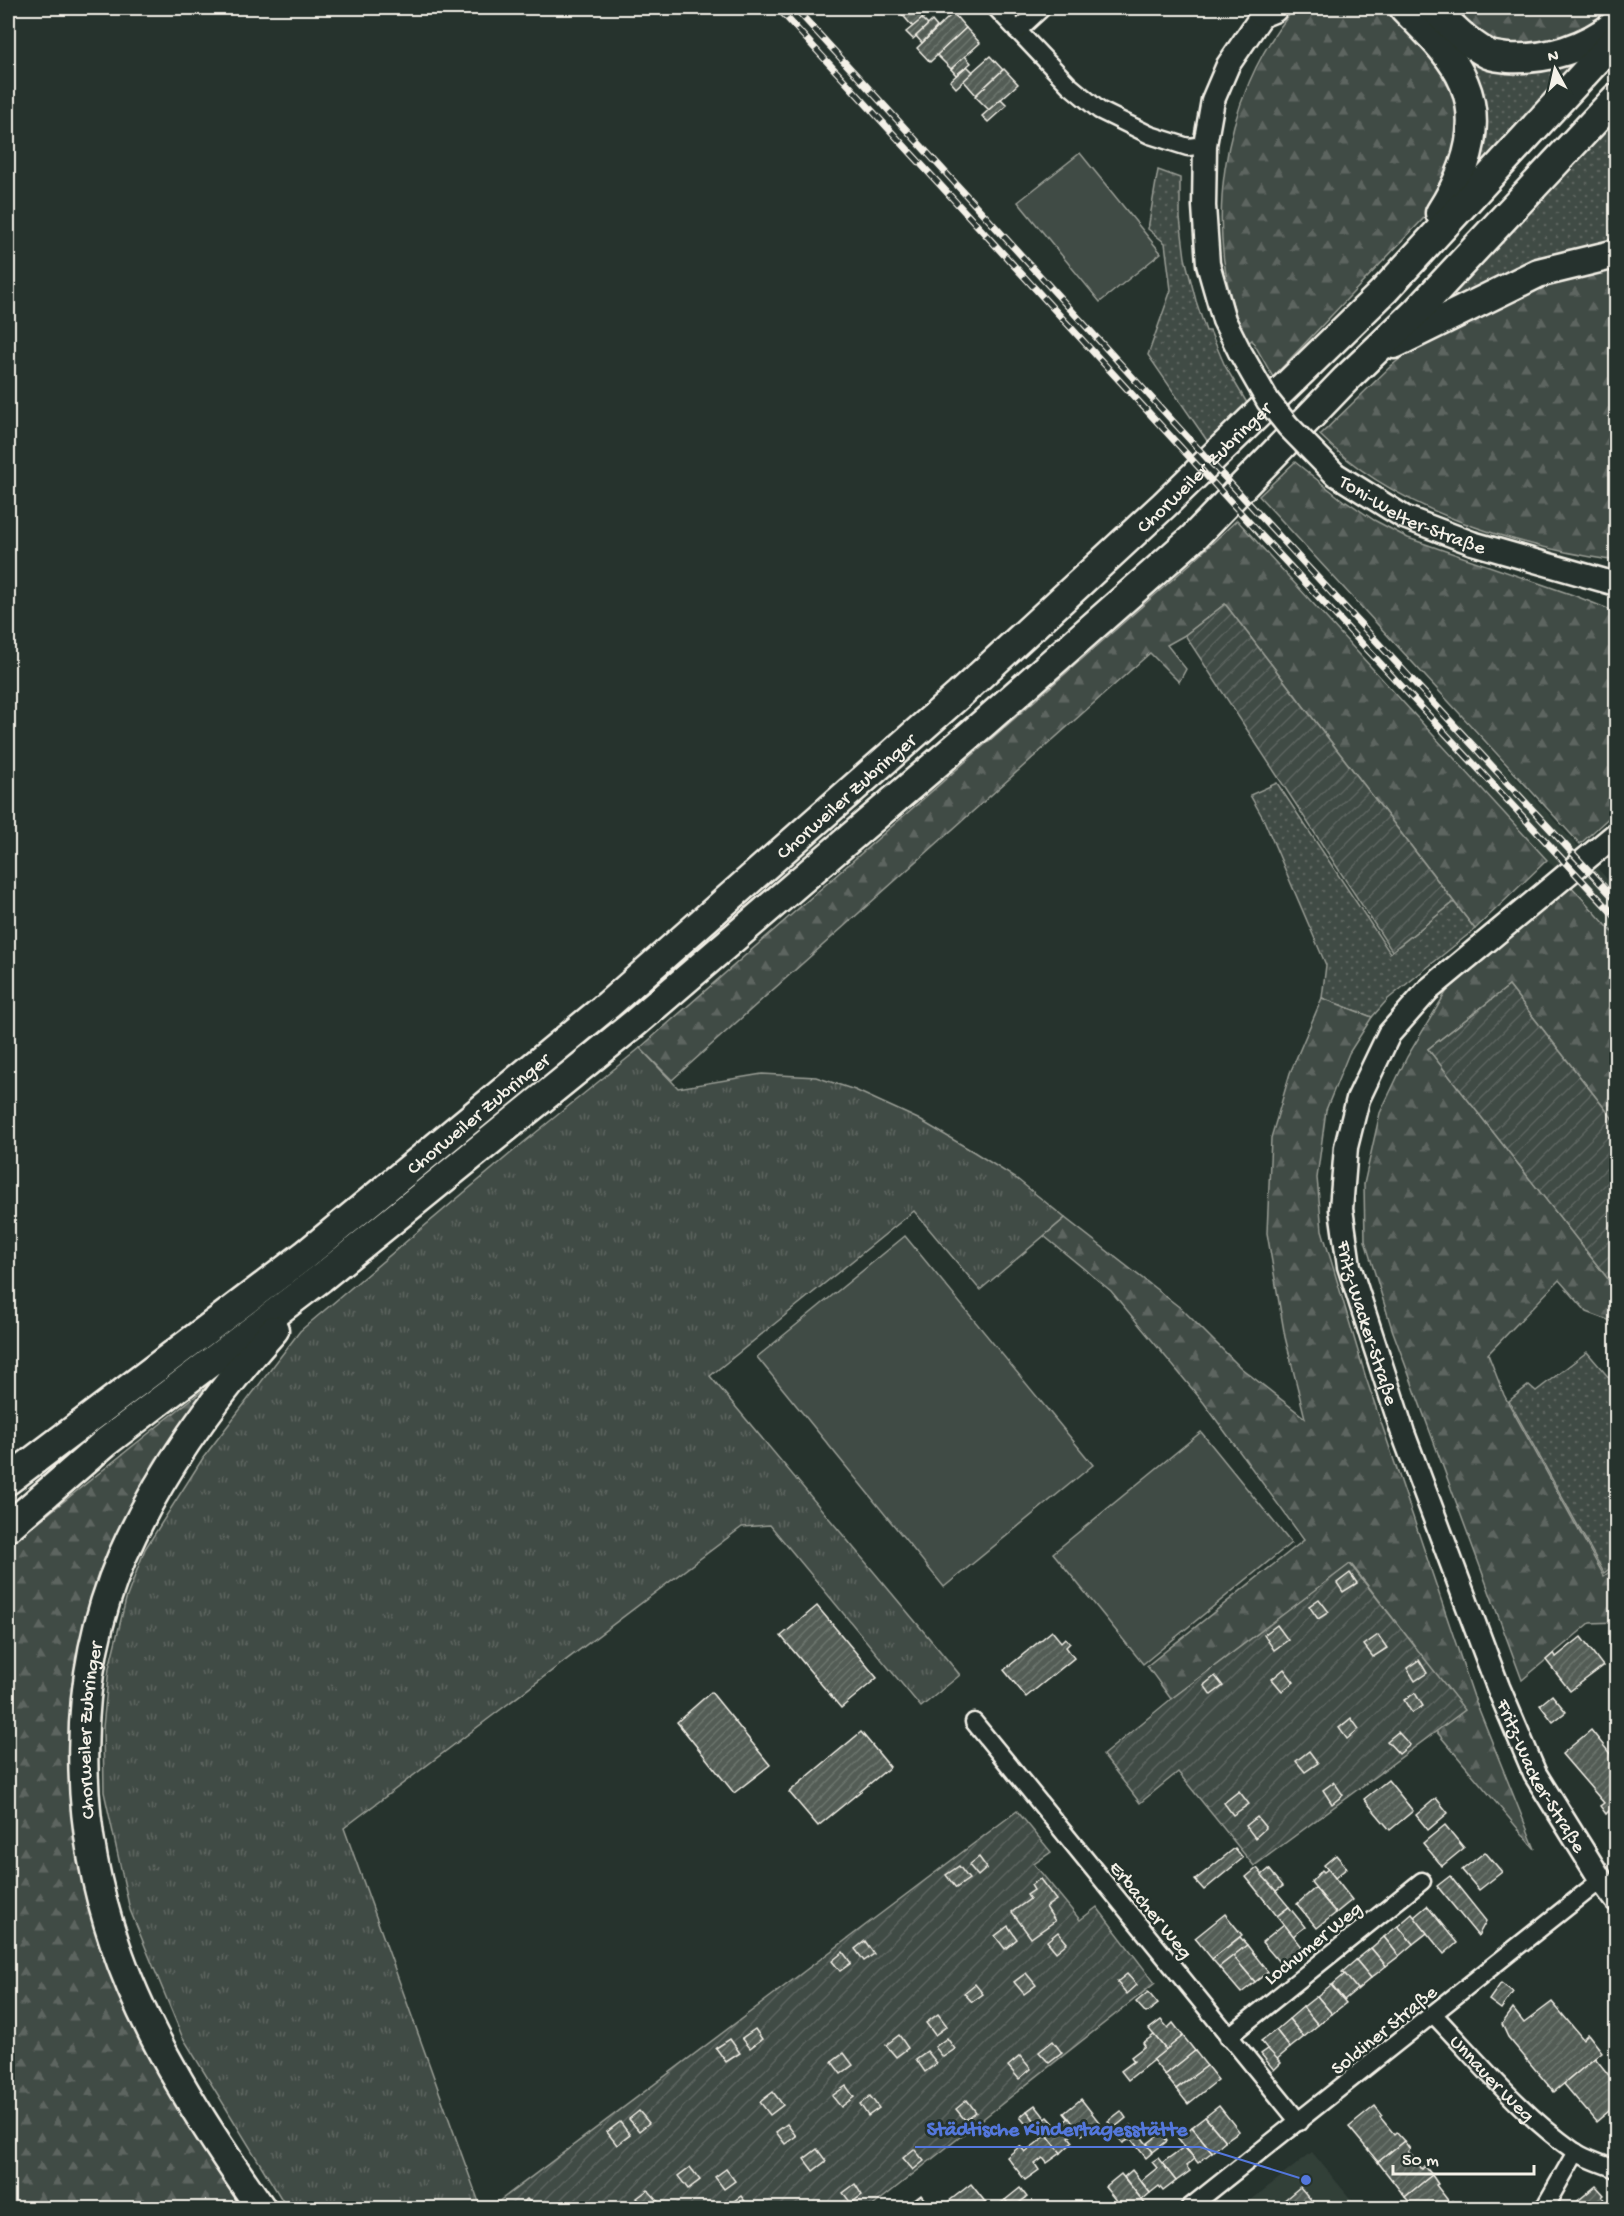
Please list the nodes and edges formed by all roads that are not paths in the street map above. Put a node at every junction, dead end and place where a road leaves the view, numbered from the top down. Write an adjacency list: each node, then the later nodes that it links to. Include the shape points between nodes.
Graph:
1 (996, 8): 7 (street)
2 (1042, 8): 7 (street)
3 (1404, 8): 12 (highway, via 1446,54 1464,82 1472,108 1472,138 1455,189)
4 (1434, 8): 6 (highway, via 1488,54 1504,57 1530,58 1566,51)
5 (1267, 9): 10 (street, Toni-Welter-Straße, via 1228,65 1213,100)
6 (1617, 24)
7 (1017, 31): 10 (street, via 1099,110 1150,135 1188,147)
8 (1617, 39): 12 (highway, Chorweiler Zubringer)
9 (1617, 98): 13 (highway, Chorweiler Zubringer)
10 (1205, 145): 14 (street, Toni-Welter-Straße, bridge, via 1208,264 1224,320 1268,401 1288,426 1335,474 1404,517 1472,543)
11 (1617, 254): 13 (highway, via 1538,273)
12 (1384, 291): 17 (highway, Chorweiler Zubringer, via 1164,505 959,695 608,1005 305,1255)
13 (1373, 354): 16 (highway, Chorweiler Zubringer, via 1193,538 985,722 635,1023)
14 (1617, 584)
15 (1617, 834): 20 (street, Fritz-Wacker-Straße, via 1428,990 1389,1034 1358,1099 1346,1146 1341,1209 1349,1266 1403,1432 1498,1687 1535,1774)
16 (321, 1278): 18 (highway, Chorweiler Zubringer, via 106,1442); 28 (highway, Chorweiler Zubringer, via 233,1376 153,1493 122,1558 105,1608 93,1655 85,1715 86,1817 102,1904 115,1946 160,2047)
17 (8, 1480)
18 (8, 1527)
19 (974, 1722): 24 (street, Erbacher Weg)
20 (1601, 1880): 22 (street); 23 (street, Soldiner Straße)
21 (1422, 1881): 24 (street, Lochumer Weg)
22 (1617, 1900)
23 (1434, 2015): 25 (street, Soldiner Straße); 26 (street, Unnauer Weg, via 1527,2113)
24 (1228, 2037): 25 (street, Erbacher Weg)
25 (1299, 2122): 29 (street, Soldiner Straße)
26 (1576, 2152): 27 (street, Unnauer Weg); 30 (street)
27 (1617, 2169)
28 (261, 2208)
29 (1189, 2208)
30 (1544, 2208)

